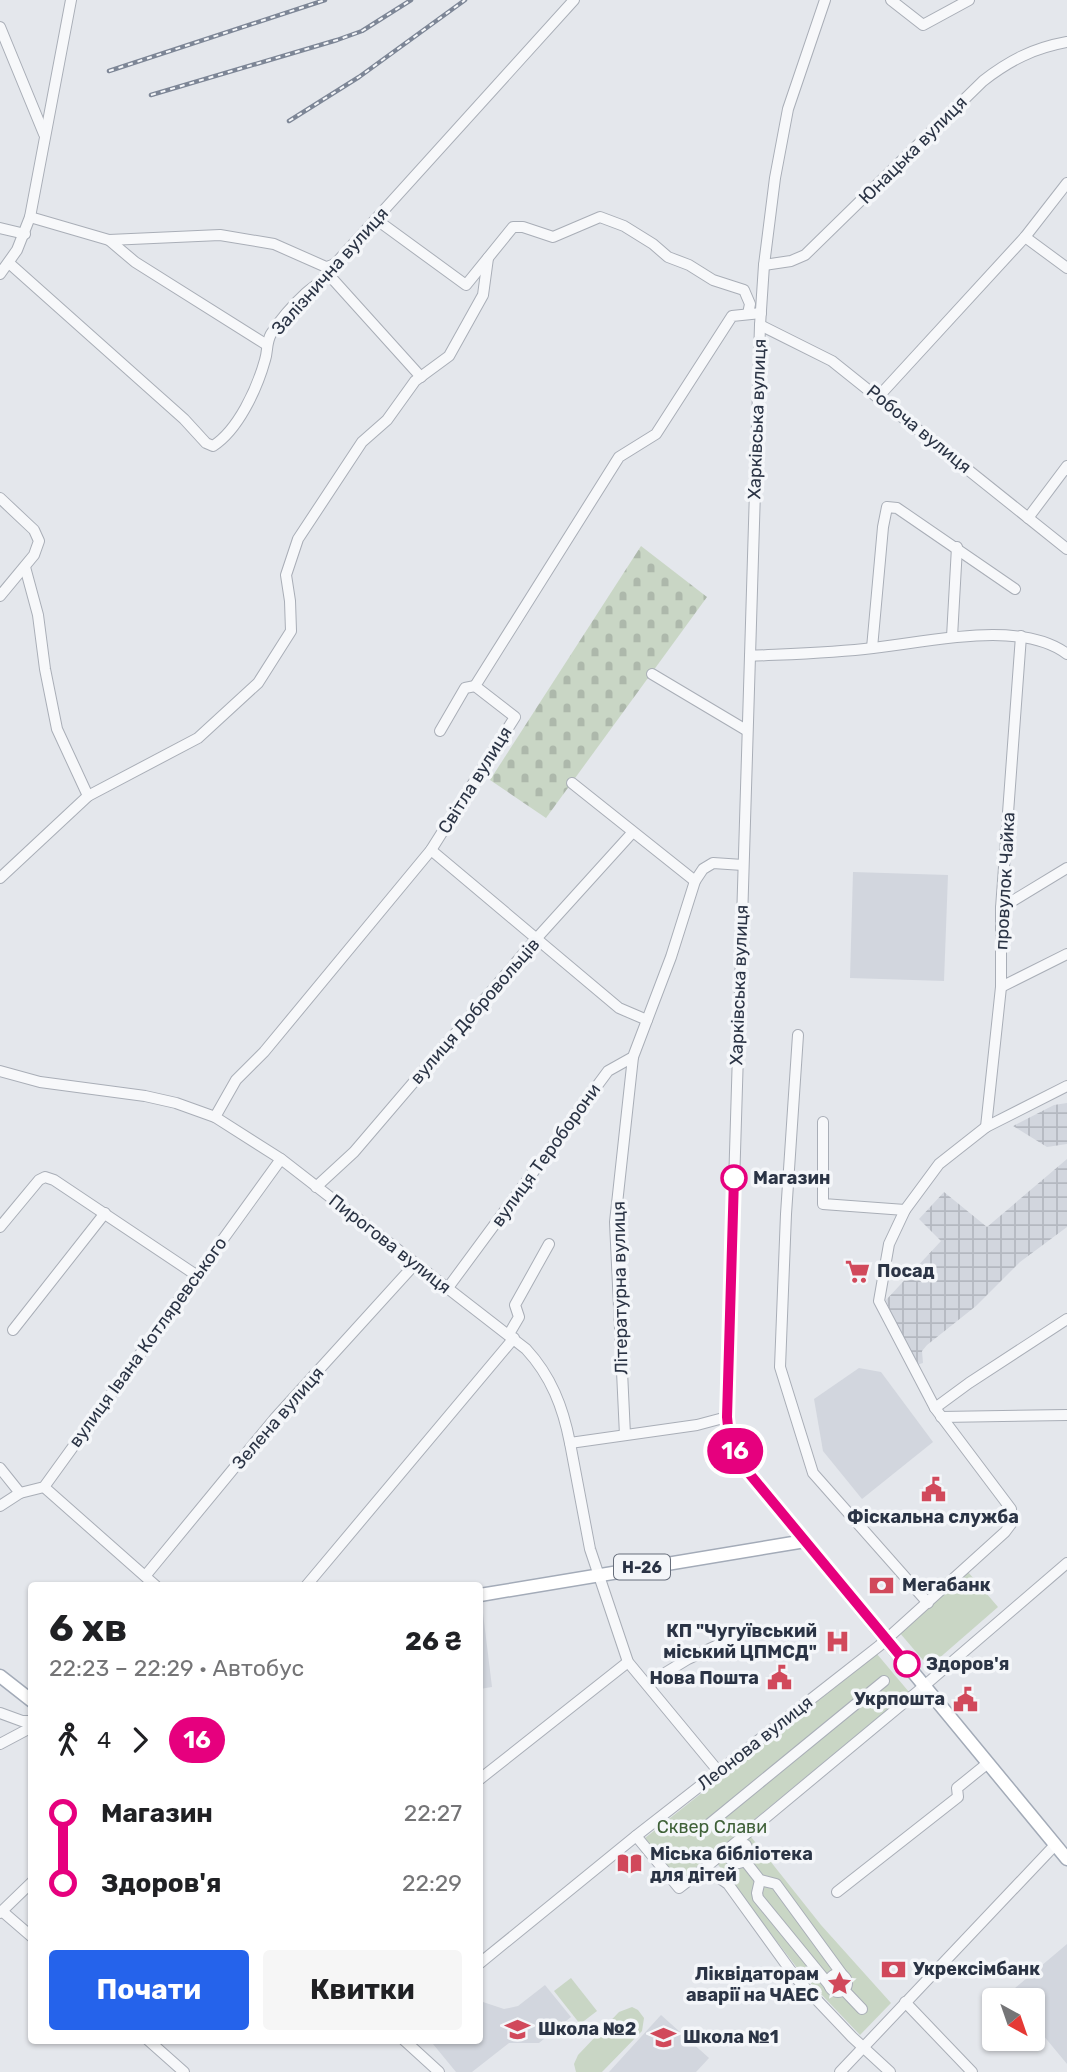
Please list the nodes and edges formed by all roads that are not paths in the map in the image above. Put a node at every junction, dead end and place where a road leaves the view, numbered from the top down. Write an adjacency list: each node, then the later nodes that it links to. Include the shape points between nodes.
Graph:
1 (71, 0): 8 (street)
2 (574, 0): 11 (street, Залізнична вулиця)
3 (825, 0): 18 (street, Харківська вулиця, via 788,109)
4 (891, 0): 5 (street, via 923,25)
5 (969, 0)
6 (0, 27): 8 (street)
7 (1067, 43): 18 (street, Юнацька вулиця, via 1029,51 983,80 805,255)
8 (44, 134): 10 (street)
9 (1067, 183): 14 (street)
10 (30, 217): 13 (street); 15 (street)
11 (377, 220): 16 (street, via 466,285); 20 (street, Залізнична вулиця)
12 (0, 228): 13 (street)
13 (25, 234): 17 (street)
14 (1025, 237): 19 (street); 27 (street)
15 (109, 240): 20 (street, via 220,234 274,244); 25 (street, via 135,262)
16 (488, 258): 23 (street, via 513,227 553,237 600,217 624,226 668,257 713,280 744,290 750,304); 26 (street, via 483,295 449,356)
17 (9, 263): 21 (street); 25 (street, Залізнична вулиця, via 210,446 220,442 238,421 264,363)
18 (764, 264): 22 (street, Харківська вулиця)
19 (1067, 268)
20 (329, 270): 25 (street, Залізнична вулиця, via 271,334); 26 (street)
21 (0, 274)
22 (761, 313): 23 (street); 24 (street, Харківська вулиця)
23 (748, 314): 42 (street, via 732,316 656,434 619,457)
24 (760, 325): 27 (street, Робоча вулиця, via 822,355); 40 (street, Харківська вулиця)
25 (267, 345)
26 (421, 377): 46 (street, via 387,420 362,442 298,539 286,575 291,631 258,683 198,738)
27 (879, 397): 30 (street, Робоча вулиця)
28 (1067, 467): 30 (street)
29 (0, 498): 33 (street, via 34,530 39,541)
30 (1028, 518): 32 (street, Робоча вулиця)
31 (957, 547): 34 (street); 37 (street); 38 (street, via 897,508 887,507)
32 (1067, 550)
33 (25, 567): 35 (street); 46 (street, via 57,729)
34 (1015, 589)
35 (0, 596)
36 (1021, 636): 37 (street); 39 (street); 53 (street, провулок Чайка)
37 (952, 638): 38 (street)
38 (872, 648): 40 (street)
39 (1067, 654)
40 (750, 656): 43 (street, Харківська вулиця)
41 (652, 674): 43 (street)
42 (475, 686): 44 (street, via 465,688); 48 (street, Світла вулиця, via 515,717)
43 (746, 730): 49 (street, Харківська вулиця)
44 (440, 731)
45 (572, 783): 47 (street)
46 (88, 796): 51 (street)
47 (632, 832): 52 (street); 54 (street, вулиця Добровольців)
48 (431, 850): 54 (street); 62 (street, Світла вулиця, via 236,1080)
49 (743, 865): 52 (street, via 713,863); 79 (street, Харківська вулиця)
50 (1067, 868): 53 (street)
51 (0, 878)
52 (695, 881): 57 (street)
53 (1001, 908): 56 (street, провулок Чайка)
54 (536, 939): 57 (street, via 619,1009); 66 (street, вулиця Добровольців, via 354,1152)
55 (1067, 954): 56 (street)
56 (1001, 987): 64 (street, провулок Чайка)
57 (647, 1020): 59 (street)
58 (798, 1035): 93 (street, via 780,1367 813,1473)
59 (633, 1057): 73 (street, вулиця Тероборони, via 608,1071); 80 (street, Літературна вулиця, via 615,1222)
60 (0, 1071): 62 (street, Пирогова вулиця, via 40,1082 145,1096)
61 (1067, 1086): 64 (street)
62 (215, 1117): 65 (street, Пирогова вулиця)
63 (823, 1122): 67 (street, via 824,1204)
64 (986, 1127): 67 (street, via 939,1164)
65 (281, 1159): 66 (street, Пирогова вулиця); 72 (street, вулиця Івана Котляревського)
66 (316, 1187): 71 (street, Пирогова вулиця)
67 (905, 1210): 77 (street, via 889,1244 878,1301)
68 (105, 1213): 69 (street, via 45,1177); 72 (street); 75 (street)
69 (0, 1227)
70 (549, 1244): 76 (street, via 515,1304 519,1317)
71 (415, 1265): 73 (street, Пирогова вулиця); 89 (street, Зелена вулиця, via 276,1417)
72 (196, 1275): 83 (street, вулиця Івана Котляревського)
73 (447, 1289): 76 (street, Пирогова вулиця)
74 (1067, 1320): 77 (street, via 969,1384)
75 (13, 1330)
76 (511, 1336): 81 (street, Пирогова вулиця, via 539,1363 551,1383); 91 (street)
77 (938, 1413): 78 (street); 93 (street, Леонова вулиця, via 1011,1509 1011,1524)
78 (1067, 1415)
79 (727, 1417): 80 (street); 86 (street, Харківська вулиця, via 729,1436 743,1466)
80 (625, 1435): 81 (street)
81 (570, 1443): 88 (street, Пирогова вулиця)
82 (0, 1468): 84 (street)
83 (44, 1487): 84 (street); 89 (street)
84 (20, 1493): 85 (street)
85 (0, 1506)
86 (805, 1541): 88 (main road, Н-26); 95 (main road, Харківська вулиця)
87 (1067, 1563): 100 (street)
88 (598, 1574): 92 (main road, Н-26); 96 (street, Пирогова вулиця)
89 (146, 1576): 90 (street)
90 (152, 1582)
91 (309, 1582)
92 (483, 1594)
93 (928, 1603): 95 (street, Леонова вулиця)
94 (750, 1630): 99 (street)
95 (887, 1640): 100 (main road, Харківська вулиця); 107 (street, Леонова вулиця)
96 (628, 1662): 99 (street); 108 (street)
97 (0, 1675): 101 (main road)
98 (884, 1681): 109 (street)
99 (647, 1684): 107 (street)
100 (924, 1685): 106 (main road, Харківська вулиця); 114 (street)
101 (28, 1698)
102 (0, 1713): 103 (street)
103 (28, 1721)
104 (28, 1729): 105 (street)
105 (0, 1744)
106 (988, 1763): 111 (main road, Харківська вулиця); 117 (street, via 957,1788 958,1797)
107 (719, 1772): 110 (street, Леонова вулиця)
108 (483, 1777)
109 (702, 1830)
110 (636, 1836): 114 (street, via 679,1888); 120 (street, Леонова вулиця)
111 (1055, 1845): 113 (main road, Харківська вулиця); 124 (street)
112 (738, 1852): 115 (street)
113 (1066, 1856)
114 (705, 1868): 128 (street, via 728,1884 796,1978)
115 (760, 1880): 121 (street, via 776,1884); 122 (street, via 758,1898)
116 (28, 1886): 118 (street)
117 (837, 1892)
118 (1, 1912): 119 (street)
119 (28, 1934)
120 (483, 1961)
121 (844, 1977): 122 (street, via 833,1976); 123 (street)
122 (830, 1986): 123 (street, via 836,1992)
123 (843, 1989): 125 (street)
124 (905, 2003): 128 (street); 133 (street)
125 (862, 2009)
126 (152, 2044): 129 (street)
127 (408, 2044): 130 (street)
128 (863, 2047): 131 (street); 132 (street)
129 (184, 2072)
130 (439, 2072)
131 (840, 2072)
132 (890, 2072)
133 (972, 2072)

